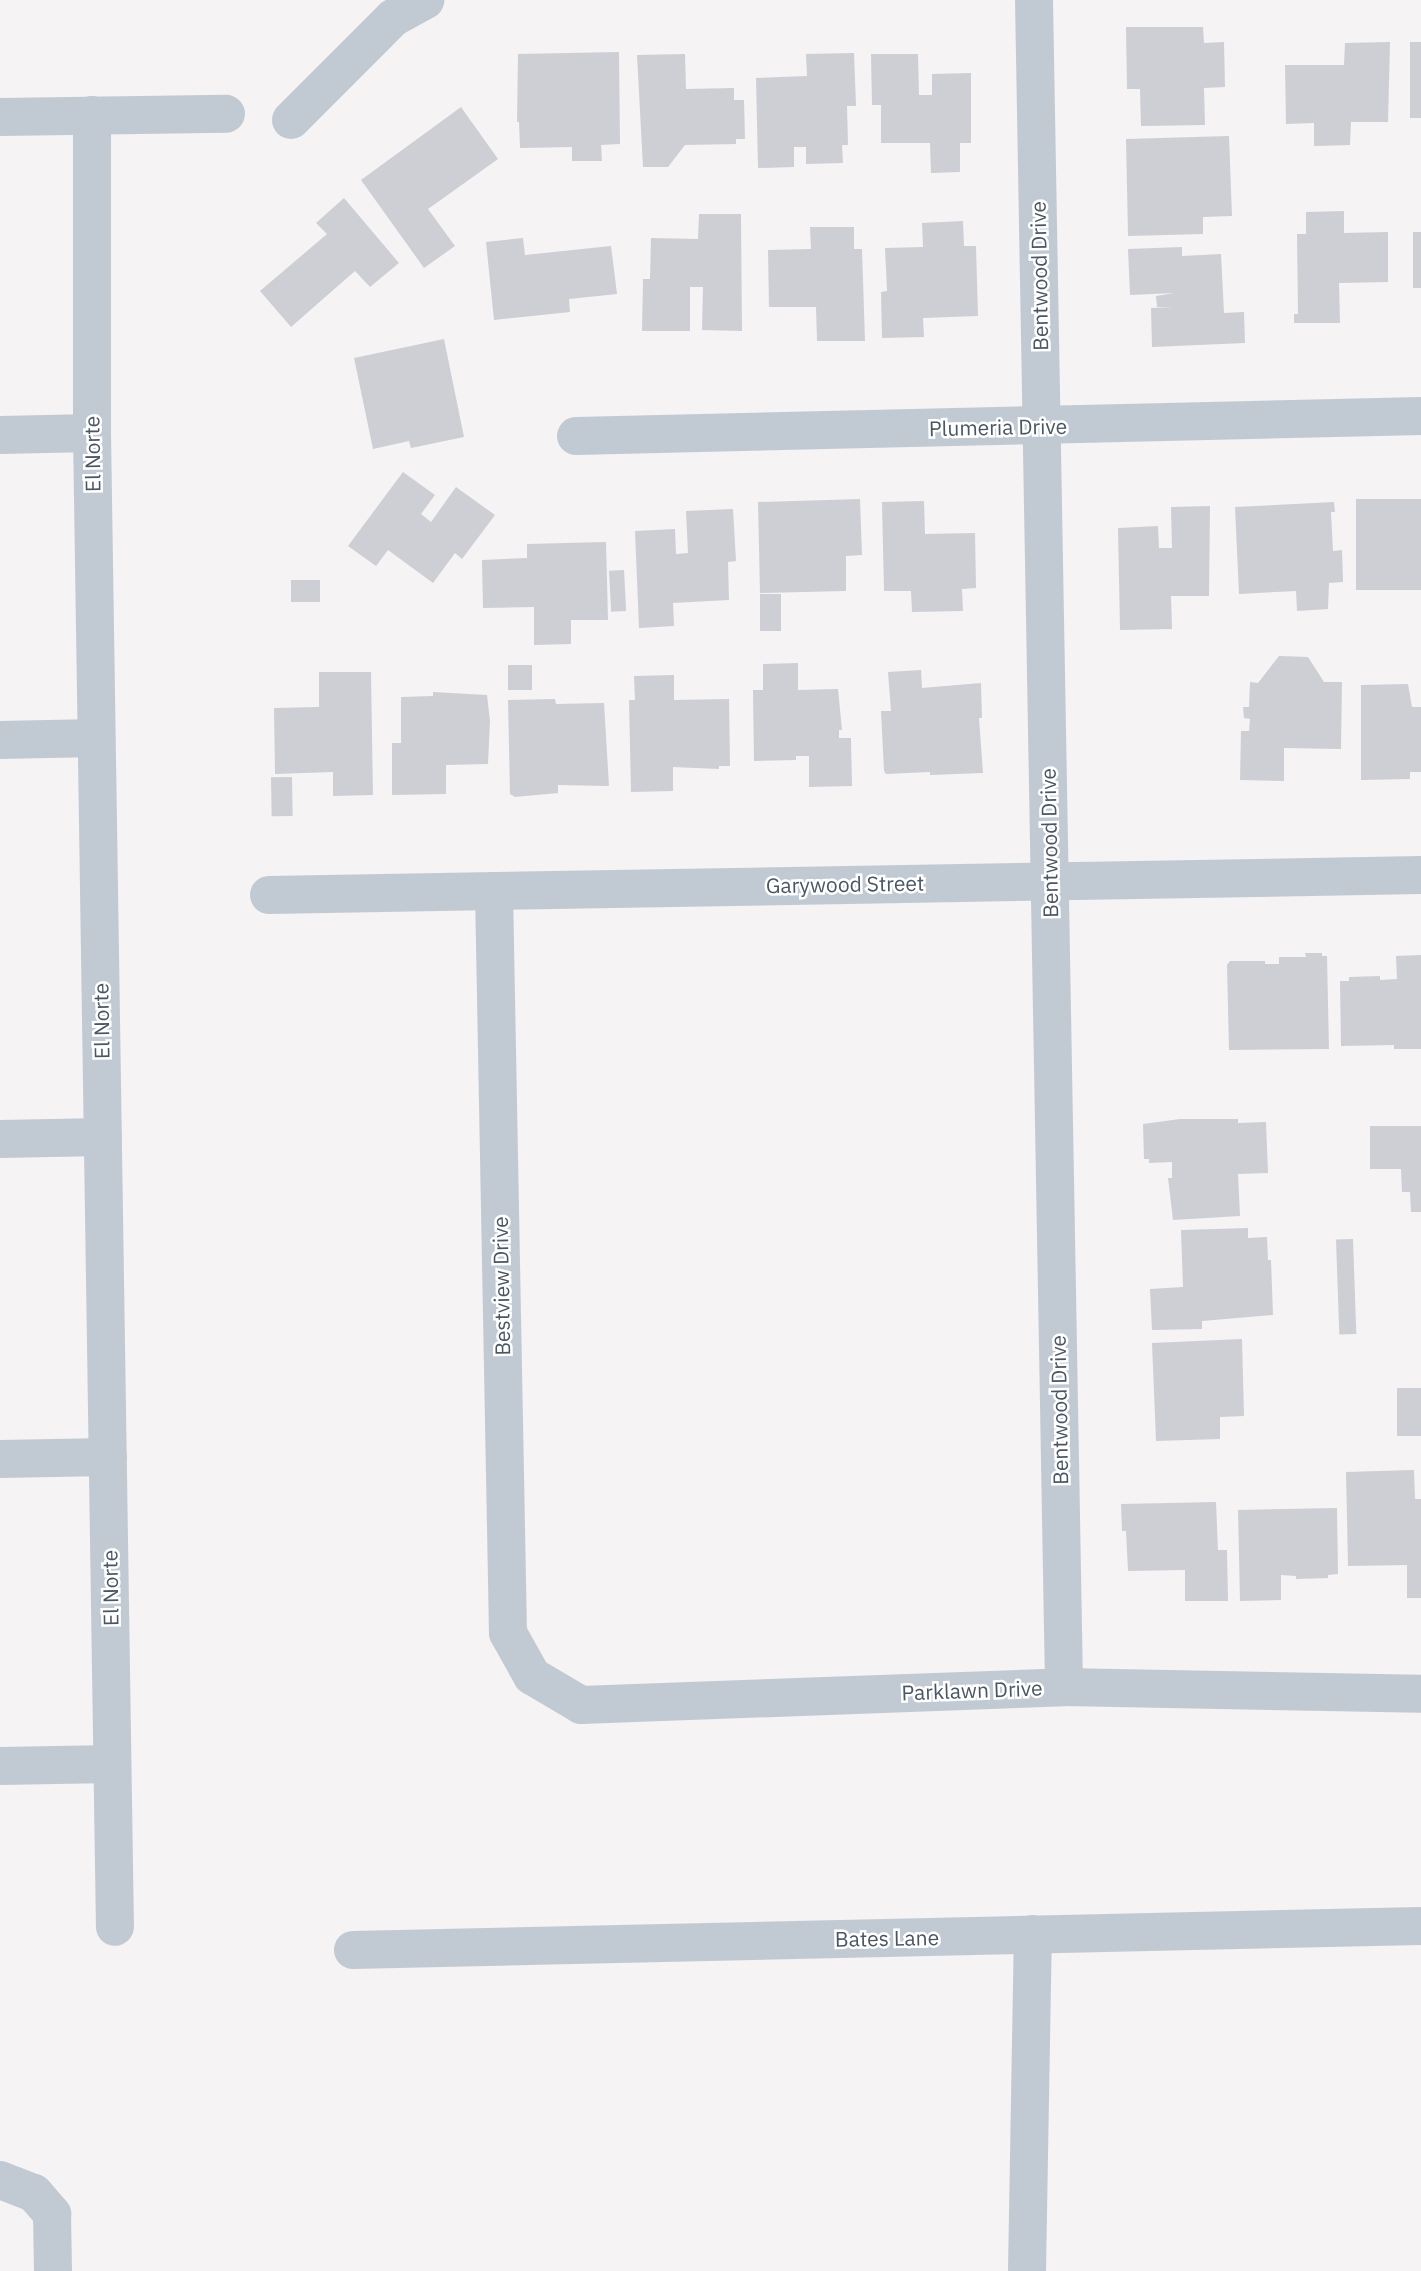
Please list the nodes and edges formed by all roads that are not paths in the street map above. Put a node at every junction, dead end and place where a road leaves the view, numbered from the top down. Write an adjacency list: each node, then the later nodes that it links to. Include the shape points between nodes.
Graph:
1 (425, 0): 6 (street, via 393,18)
2 (1034, 0): 8 (street, Bentwood Drive)
3 (226, 114): 4 (street)
4 (92, 115): 5 (street); 9 (street, El Norte)
5 (0, 117)
6 (291, 120)
7 (1421, 416): 8 (street, Plumeria Drive)
8 (1041, 426): 11 (street, Plumeria Drive); 15 (street, Bentwood Drive)
9 (92, 433): 10 (street); 12 (street, El Norte)
10 (0, 435)
11 (576, 436)
12 (96, 738): 13 (street); 18 (street, El Norte)
13 (0, 740)
14 (1421, 875): 15 (street, Garywood Street)
15 (1049, 881): 16 (street, Garywood Street); 23 (street, Bentwood Drive)
16 (494, 891): 17 (street, Garywood Street); 22 (street, Bestview Drive, via 508,1633)
17 (269, 895)
18 (103, 1138): 19 (street); 20 (street, El Norte)
19 (0, 1139)
20 (108, 1457): 21 (street); 25 (street, El Norte)
21 (0, 1459)
22 (531, 1676): 23 (street, Parklawn Drive, via 581,1705)
23 (1064, 1687): 24 (street, Parklawn Drive)
24 (1421, 1694)
25 (112, 1764): 26 (street); 28 (street, El Norte)
26 (0, 1766)
27 (1421, 1926): 29 (street, Bates Lane)
28 (115, 1927)
29 (1033, 1934): 30 (street, Bates Lane); 33 (street)
30 (353, 1950)
31 (0, 2180): 32 (street, via 34,2193 52,2214)
32 (53, 2271)
33 (1027, 2271)

